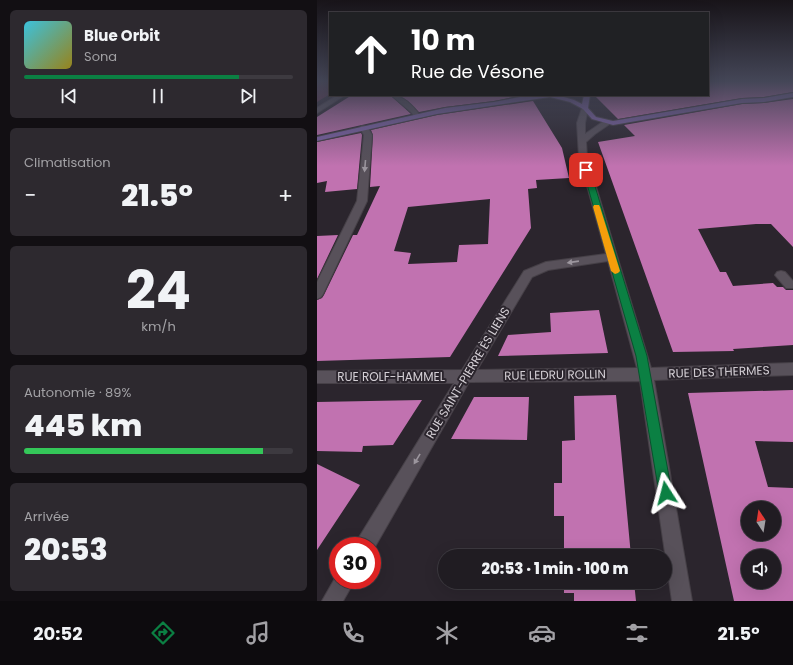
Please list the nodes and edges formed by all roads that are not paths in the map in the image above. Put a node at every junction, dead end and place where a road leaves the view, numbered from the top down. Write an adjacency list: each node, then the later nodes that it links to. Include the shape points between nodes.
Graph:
1 (413, 110): 8 (street)
2 (447, 110): 7 (main road)
3 (450, 110): 7 (main road)
4 (584, 110): 12 (street, via 581,124)
5 (587, 110): 9 (main road, via 594,118)
6 (692, 110): 9 (main road, via 621,123)
7 (438, 112): 8 (main road)
8 (417, 116): 10 (main road)
9 (607, 123): 12 (street)
10 (364, 128): 11 (main road); 16 (street, one-way to 16, via 367,135 362,201)
11 (317, 139)
12 (583, 141): 13 (street, via 583,157)
13 (611, 257): 18 (street); 20 (street, RUE SAINT-PIERRE ÈS LIENS, one-way to 20, via 546,266 528,274)
14 (781, 275): 15 (street)
15 (790, 286)
16 (317, 294)
17 (793, 369): 18 (street, RUE DES THERMES)
18 (646, 374): 20 (street, RUE LEDRU ROLLIN); 24 (street)
19 (317, 377): 20 (street, RUE ROLF-HAMMEL)
20 (465, 377): 21 (street, RUE SAINT-PIERRE ÈS LIENS, one-way to 21)
21 (370, 537)
22 (339, 589): 23 (street)
23 (332, 601)
24 (683, 601)

